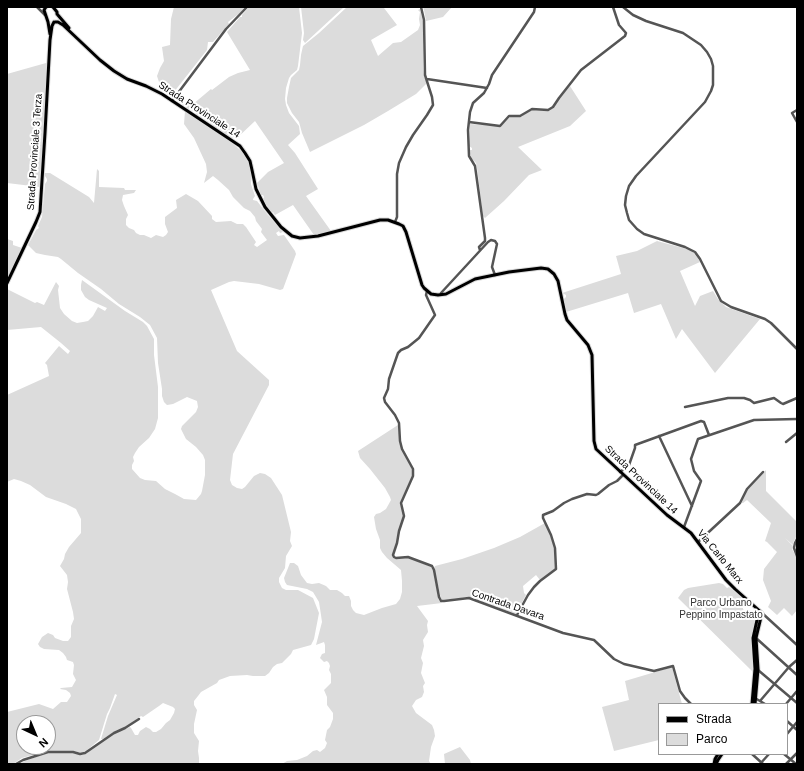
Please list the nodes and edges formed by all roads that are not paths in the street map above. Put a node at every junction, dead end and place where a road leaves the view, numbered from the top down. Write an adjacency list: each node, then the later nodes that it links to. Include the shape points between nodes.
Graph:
1 (37, 7): 11 (street)
2 (41, 7): 3 (street)
3 (46, 7): 11 (main road)
4 (54, 7): 10 (main road)
5 (247, 7): 17 (street, via 226,29)
6 (421, 7): 15 (street)
7 (535, 7): 16 (street, via 492,75)
8 (613, 7): 19 (street, via 619,25 626,33 625,36 581,70 553,107 548,110 532,109 520,116 509,116 500,126)
9 (623, 7): 29 (street, via 646,21 683,33 701,45 711,59 714,76 712,91 705,102 632,181 625,201 629,220 644,234 695,252 721,301 730,307 765,319)
10 (57, 13): 12 (main road, via 58,18); 14 (main road)
11 (46, 16): 12 (main road, via 49,21); 13 (main road)
12 (55, 22): 13 (main road); 14 (main road, via 63,25)
13 (50, 40): 24 (main road, Strada Provinciale 3 Terza, via 40,212)
14 (82, 43): 17 (main road, Strada Provinciale 14, via 114,71)
15 (427, 79): 16 (street); 21 (street, via 433,105 417,128 399,163)
16 (487, 88): 19 (street, via 473,103)
17 (172, 101): 21 (main road, Strada Provinciale 14, via 242,149 251,164 257,193 262,203 288,234 309,238 380,220)
18 (797, 110): 20 (street, via 792,113)
19 (469, 122): 22 (street, via 469,156 475,166 485,238 479,247)
20 (797, 122)
21 (395, 222): 25 (main road, via 404,229 422,285)
22 (480, 250): 23 (street, via 491,240 496,242 492,268); 26 (street)
23 (495, 275): 27 (main road, Strada Provinciale 14, via 475,279 446,294); 37 (main road, Strada Provinciale 14, via 541,268 548,269 556,277 566,317 588,345 592,355 595,446)
24 (7, 283)
25 (427, 291): 27 (main road); 28 (street, Contrada Davara)
26 (441, 292)
27 (434, 295): 28 (street)
28 (430, 303): 46 (street, Contrada Davara, via 435,315 419,338 398,352 384,398 399,423 402,449 413,469 413,476 401,502 404,516 394,556 408,557 432,566 441,601 469,598)
29 (797, 349)
30 (797, 398): 31 (street, via 783,404 774,398 754,403 744,398 728,398)
31 (685, 407)
32 (797, 419): 34 (street, via 754,420)
33 (797, 433): 36 (street)
34 (709, 435): 35 (street, via 704,422 701,421); 40 (street, via 698,439 691,457 694,471 701,481)
35 (659, 436): 37 (street, via 635,445 629,465); 40 (street)
36 (786, 442)
37 (620, 472): 39 (main road, Strada Provinciale 14)
38 (763, 472): 43 (street, via 747,489 740,503)
39 (623, 475): 41 (main road, Strada Provinciale 14, via 667,516); 46 (street, via 598,494 587,494 572,499 543,515 555,548 556,569 534,587)
40 (692, 506): 41 (street)
41 (684, 527): 43 (main road, Via Carlo Marx)
42 (797, 539): 44 (street, via 794,548)
43 (698, 542): 45 (main road, Via Carlo Marx, via 726,580)
44 (797, 556)
45 (761, 612): 47 (main road); 48 (street); 50 (main road, via 753,638)
46 (517, 615): 58 (street, Contrada Davara, via 563,633 594,640 614,659 624,664 654,670 673,666 680,691)
47 (756, 638): 50 (main road); 51 (street)
48 (797, 645)
49 (797, 660): 51 (street)
50 (756, 668): 53 (street); 55 (main road)
51 (789, 668): 52 (street); 53 (street)
52 (797, 675)
53 (775, 684): 56 (street); 57 (street)
54 (797, 691): 56 (street)
55 (754, 698): 57 (street); 59 (main road)
56 (791, 698): 61 (street); 62 (street)
57 (760, 701): 60 (street)
58 (690, 703)
59 (753, 703)
60 (763, 703)
61 (787, 703)
62 (797, 703)
63 (139, 719): 76 (street, via 85,753 48,752)
64 (788, 722): 66 (street)
65 (797, 722): 66 (street)
66 (793, 726): 67 (street); 68 (street)
67 (797, 730)
68 (788, 733)
69 (797, 753): 74 (street)
70 (721, 755): 77 (main road)
71 (753, 755): 75 (street)
72 (768, 755): 75 (street)
73 (785, 755): 74 (street)
74 (791, 759): 78 (street); 79 (street)
75 (762, 763)
76 (16, 764)
77 (715, 764)
78 (786, 764)
79 (796, 764)

